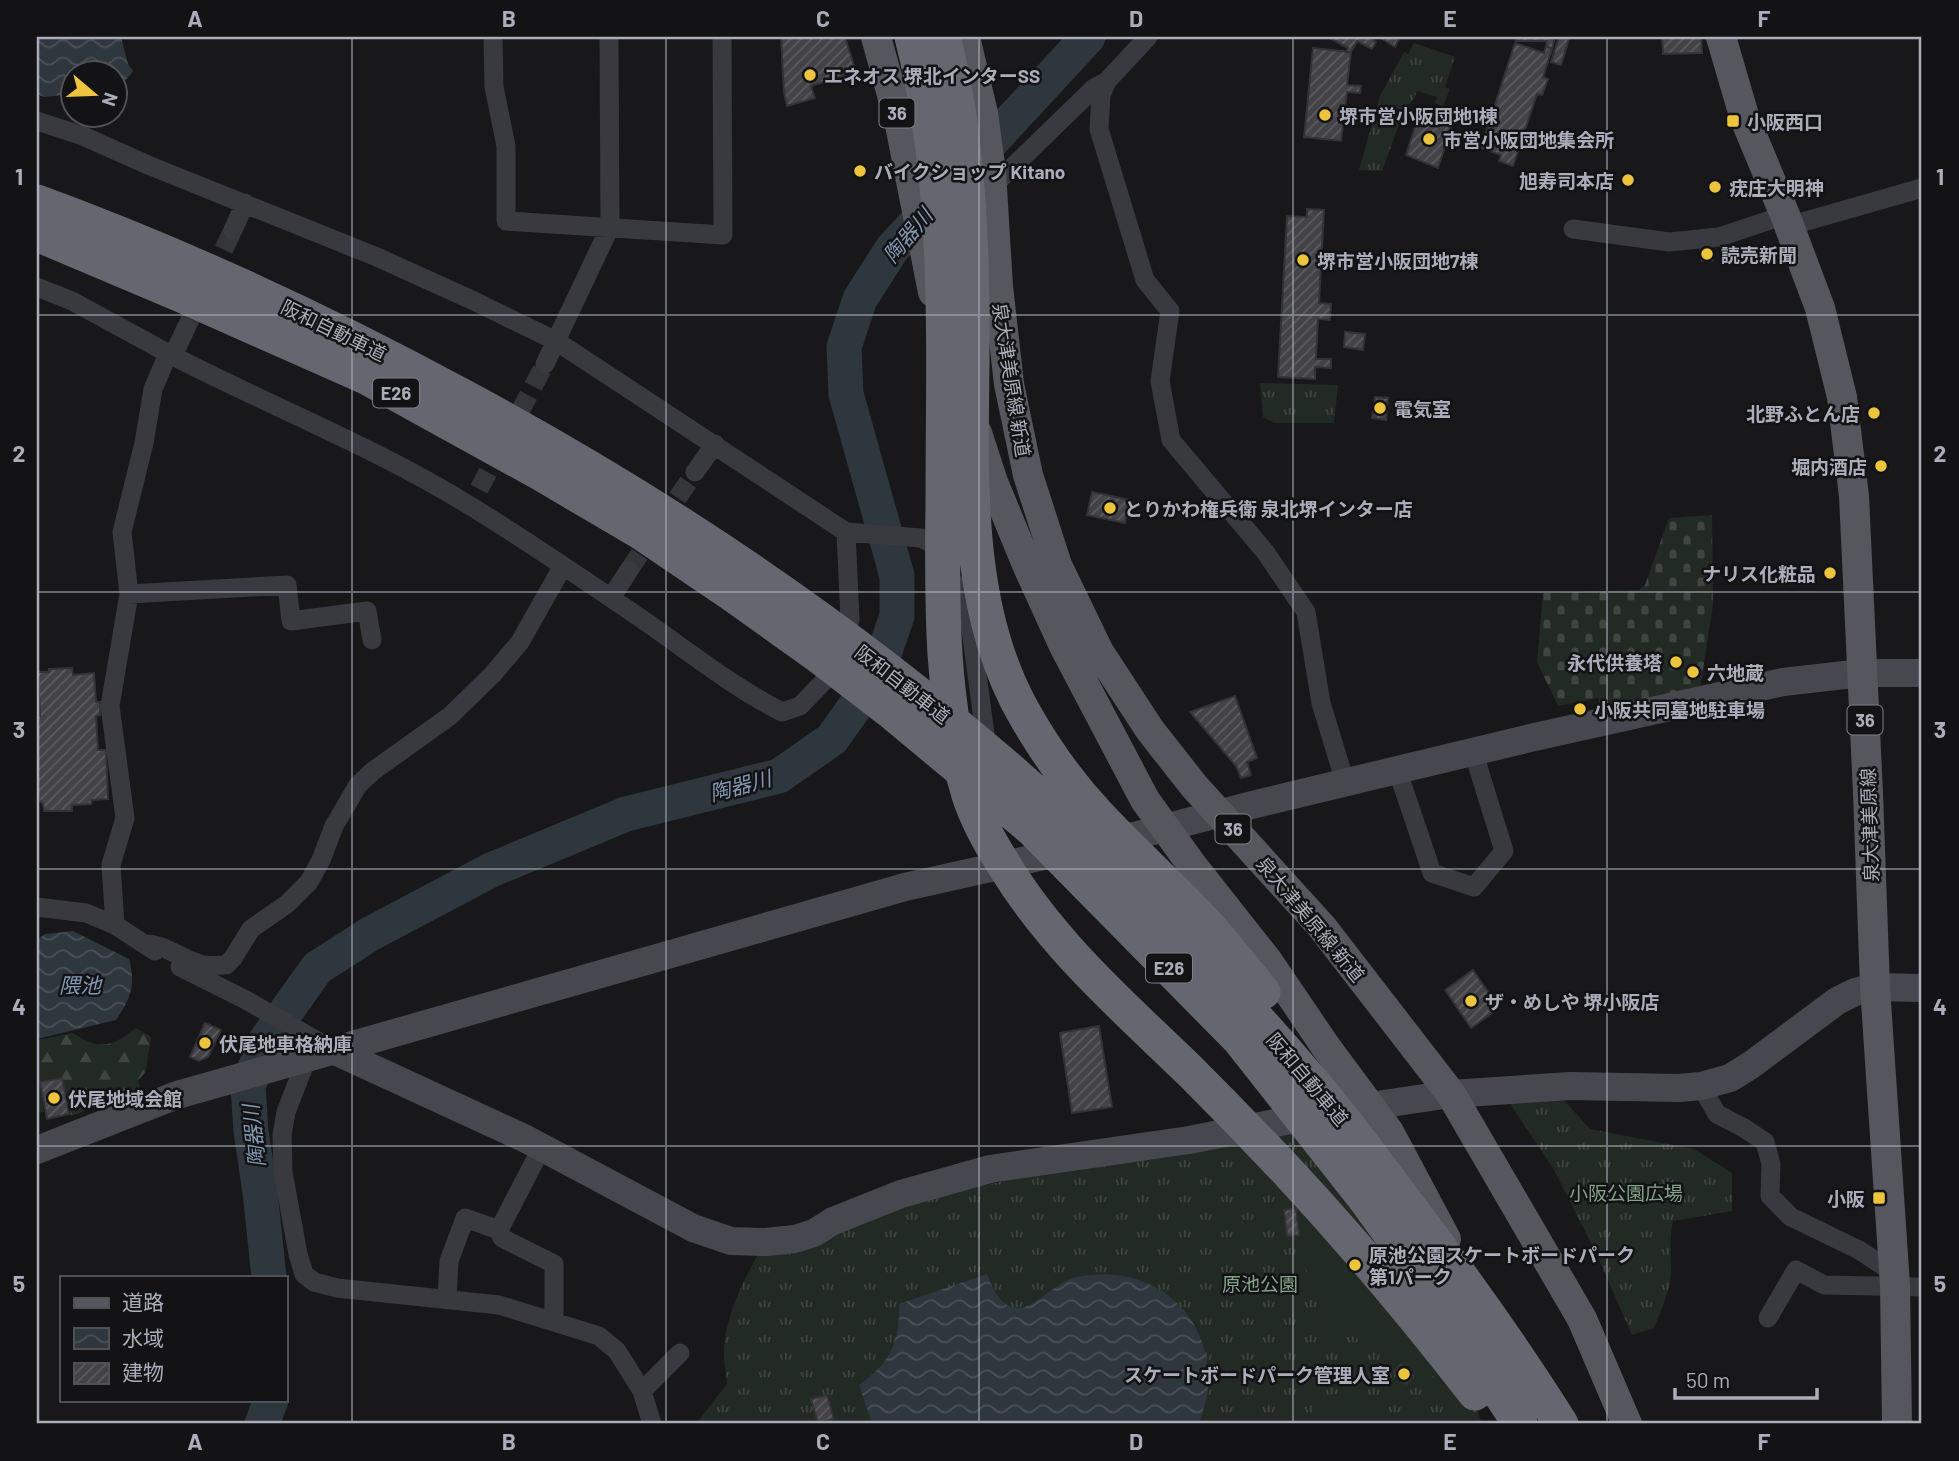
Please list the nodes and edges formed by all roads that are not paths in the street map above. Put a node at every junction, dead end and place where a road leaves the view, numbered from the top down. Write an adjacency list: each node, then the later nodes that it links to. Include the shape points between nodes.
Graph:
1 (493, 37): 18 (street, via 494,87 506,146 506,220)
2 (609, 37): 18 (street)
3 (722, 37): 18 (street, via 723,235)
4 (876, 37): 43 (main road, 泉大津美原線 新道 / 36, via 899,120 927,268 993,482 1065,646 1145,800)
5 (912, 37): 65 (highway, via 939,187 944,314 942,588 950,704 957,752 971,799 1013,880 1078,963 1289,1173 1367,1260)
6 (943, 37): 62 (highway, via 967,177 976,545 983,605 1000,660 1024,714 1095,812 1209,928 1399,1159 1450,1234)
7 (965, 37): 12 (main road, 泉大津美原線 新道 / 36, via 983,113)
8 (1148, 37): 10 (street)
9 (1721, 37): 17 (main road, 泉大津美原線 / 36, via 1745,119)
10 (1107, 81): 12 (street); 41 (street, via 1101,94 1099,129 1145,280 1170,312 1160,381 1171,440 1266,553 1306,612 1321,703)
11 (37, 121): 16 (street)
12 (992, 180): 42 (main road, 泉大津美原線 新道 / 36, via 1009,384 1028,475 1057,565 1106,663 1150,730)
13 (37, 188): 19 (highway)
14 (1922, 188): 17 (street)
15 (37, 202): 19 (highway, 阪和自動車道 / E26)
16 (245, 203): 21 (street); 25 (street, via 401,268)
17 (1787, 221): 20 (street, via 1719,237 1669,242); 37 (main road, 泉大津美原線 / 36, via 1820,308 1842,397 1854,496)
18 (610, 228): 25 (street)
19 (110, 229): 33 (highway, 阪和自動車道 / E26, via 384,354 558,447)
20 (1573, 229)
21 (233, 230)
22 (37, 234): 33 (highway, 阪和自動車道 / E26, via 366,377 642,533)
23 (37, 287): 26 (street)
24 (186, 328): 26 (street)
25 (556, 341): 27 (street); 28 (street)
26 (171, 355): 31 (street, via 474,497); 34 (street, via 153,388 122,532)
27 (545, 364)
28 (715, 444): 29 (street); 30 (street)
29 (695, 472)
30 (846, 532): 35 (street, via 850,621 828,677 800,706 782,712 756,699); 44 (street, via 921,538 961,560 990,771)
31 (563, 566): 35 (street); 47 (street, via 520,642 500,666 450,716 358,785 309,882 251,929 226,965 205,965 158,944)
32 (629, 570): 35 (street)
33 (741, 581): 62 (highway, 阪和自動車道 / E26, via 830,627 976,741 1049,805 1165,921 1312,1081); 66 (highway, 阪和自動車道 / E26, via 816,654 1032,829 1239,1039 1366,1200)
34 (129, 594): 36 (street, via 287,585 291,621 367,611); 46 (street, via 110,706 125,818 111,865)
35 (611, 598)
36 (372, 639)
37 (1862, 673): 38 (street); 39 (street, via 1783,682); 48 (main road, 泉大津美原線 / 36)
38 (1922, 673)
39 (1473, 751): 40 (street); 40 (street, via 1504,850 1474,887 1432,873)
40 (1397, 769): 41 (street)
41 (1345, 782): 42 (street)
42 (1219, 813): 43 (street); 52 (main road, 泉大津美原線 新道 / 36, via 1322,927)
43 (1165, 828): 44 (street); 53 (main road, 泉大津美原線 新道 / 36, via 1267,960)
44 (1009, 865): 50 (street, via 905,887)
45 (37, 907): 46 (street, via 86,913)
46 (115, 925): 47 (street)
47 (145, 944): 50 (street, via 246,1000)
48 (1875, 987): 49 (street); 51 (street, via 1837,1001 1730,1078); 57 (main road, 泉大津美原線 / 36)
49 (1922, 988)
50 (308, 1051): 54 (street); 55 (street); 58 (street, via 282,1135 283,1172 304,1274 337,1288)
51 (1701, 1086): 52 (street, via 1570,1086); 57 (street, via 1717,1114 1765,1142 1771,1164 1770,1196 1791,1217 1859,1250)
52 (1451, 1094): 53 (street); 69 (main road, 泉大津美原線 新道 / 36, via 1582,1319)
53 (1371, 1107): 54 (street, via 990,1169 901,1194 814,1233 766,1242 731,1241 693,1228); 67 (main road, 泉大津美原線 新道 / 36, via 1424,1193 1514,1376)
54 (542, 1147): 56 (street)
55 (37, 1150)
56 (499, 1230): 58 (street, via 465,1218 449,1261); 60 (street, via 502,1238 554,1264)
57 (1903, 1282): 59 (street, via 1824,1285 1797,1270); 70 (main road, 泉大津美原線 / 36)
58 (447, 1299): 60 (street, via 499,1305)
59 (1768, 1318)
60 (554, 1322): 63 (street, via 599,1336 617,1351)
61 (680, 1353): 63 (street)
62 (1527, 1370): 68 (highway, 阪和自動車道 / E26)
63 (642, 1391): 64 (street)
64 (652, 1424)
65 (1500, 1424)
66 (1520, 1424)
67 (1531, 1424)
68 (1562, 1424)
69 (1628, 1424)
70 (1898, 1424)

